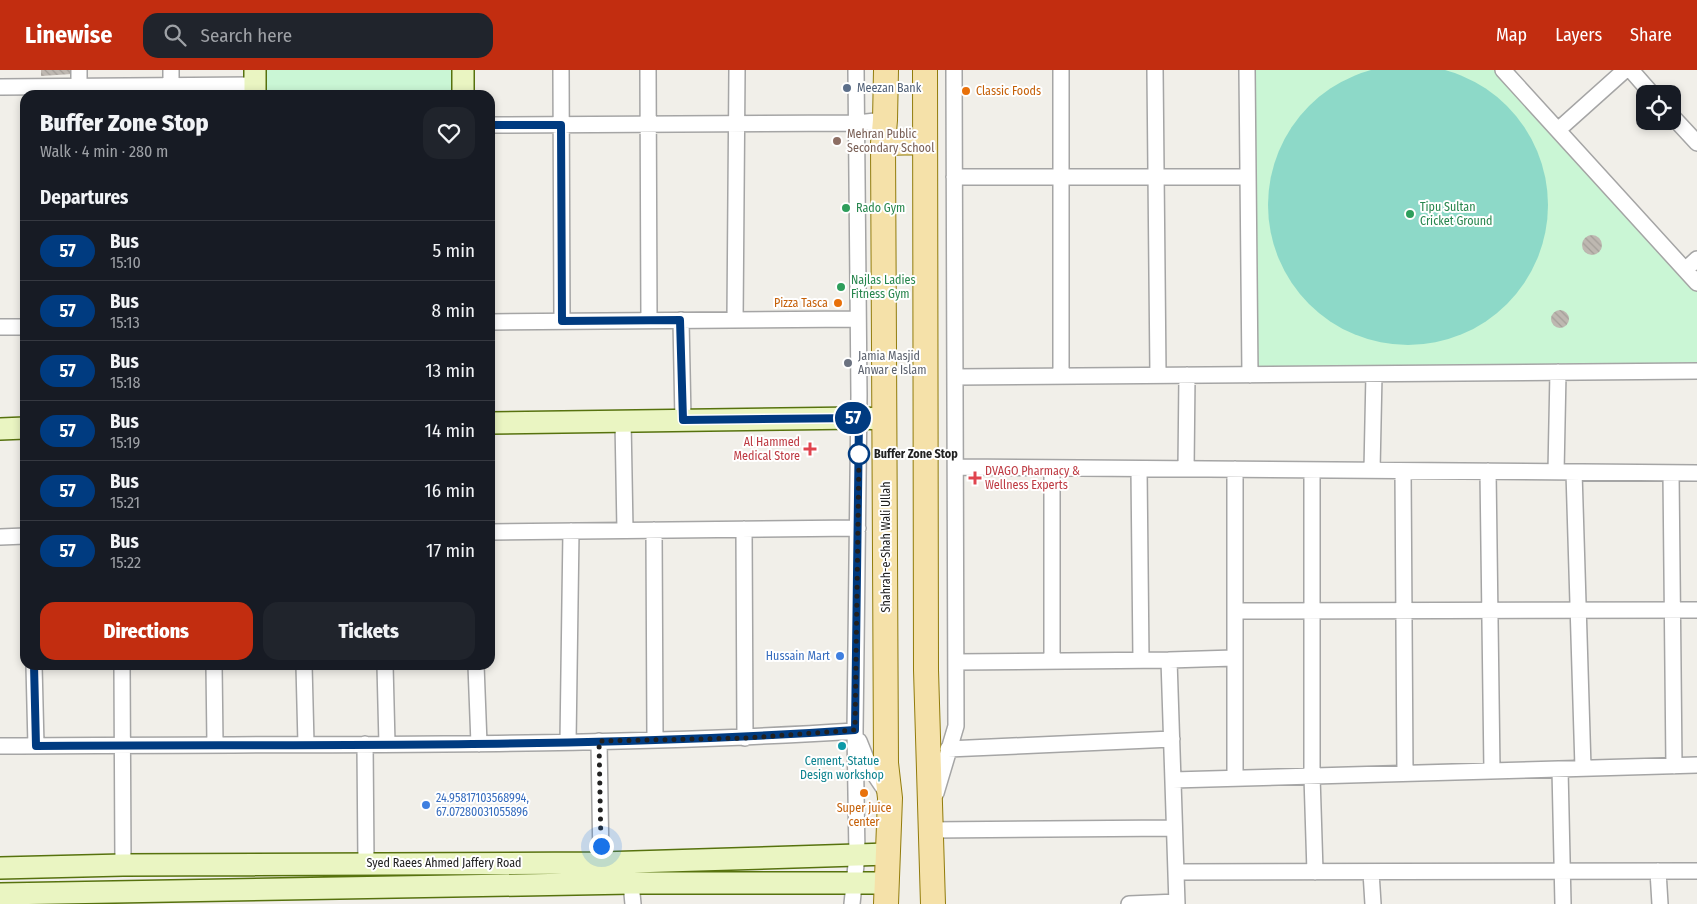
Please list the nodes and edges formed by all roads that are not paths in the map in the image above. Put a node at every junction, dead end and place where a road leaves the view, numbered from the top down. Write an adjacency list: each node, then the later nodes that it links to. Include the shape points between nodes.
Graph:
1 (79, 70): 21 (street)
2 (171, 70): 22 (street)
3 (463, 70): 23 (main road)
4 (561, 70): 28 (street)
5 (648, 70): 25 (street)
6 (737, 70): 26 (street)
7 (856, 70): 24 (street)
8 (886, 70): 31 (main road, Shahrah-e-Shah Wali Ullah)
9 (925, 70): 32 (main road)
10 (954, 70): 34 (street)
11 (1061, 70): 35 (street)
12 (1155, 70): 36 (street)
13 (1247, 70): 37 (street)
14 (1503, 70): 30 (street)
15 (1625, 70): 30 (street)
16 (1631, 70): 18 (street)
17 (255, 83): 22 (street)
18 (1644, 85)
19 (0, 87): 20 (street)
20 (59, 90)
21 (79, 90)
22 (171, 90)
23 (463, 90)
24 (857, 123): 26 (street); 31 (street); 40 (street)
25 (648, 124): 26 (street); 28 (street); 44 (street)
26 (737, 124): 46 (street)
27 (495, 125): 28 (street)
28 (561, 125): 47 (street)
29 (1681, 126): 33 (street)
30 (1558, 130): 39 (street)
31 (884, 132): 32 (main road); 41 (main road, Shahrah-e-Shah Wali Ullah)
32 (925, 142): 130 (main road, via 926,670)
33 (1697, 143)
34 (954, 177): 35 (street); 58 (street)
35 (1061, 177): 36 (street); 54 (street)
36 (1156, 177): 37 (street); 55 (street)
37 (1248, 177): 57 (street)
38 (1697, 259): 39 (street)
39 (1685, 270): 42 (street)
40 (858, 278): 41 (street); 43 (street)
41 (884, 278): 60 (main road, Shahrah-e-Shah Wali Ullah)
42 (1697, 283)
43 (858, 319): 46 (street); 59 (street)
44 (648, 320): 45 (street); 47 (street)
45 (680, 320): 46 (street); 61 (street)
46 (736, 320)
47 (562, 321): 48 (street)
48 (495, 322)
49 (0, 327): 50 (street)
50 (20, 327)
51 (1697, 370): 52 (street)
52 (1558, 372): 53 (street); 75 (street)
53 (1374, 374): 57 (street); 72 (street)
54 (1061, 375): 55 (street); 58 (street)
55 (1158, 375): 56 (street)
56 (1187, 375): 57 (street); 69 (street)
57 (1250, 375)
58 (956, 377): 66 (street)
59 (859, 418): 60 (main road); 61 (main road); 79 (street)
60 (885, 419): 129 (main road, Shahrah-e-Shah Wali Ullah, via 886,763)
61 (683, 420): 62 (main road)
62 (623, 421): 63 (main road); 81 (street)
63 (495, 423)
64 (20, 428): 65 (main road)
65 (0, 429)
66 (956, 468): 67 (street); 98 (street)
67 (1052, 468): 68 (street); 97 (street)
68 (1139, 469): 69 (street); 95 (street)
69 (1186, 469): 70 (street)
70 (1235, 470): 71 (street); 90 (street)
71 (1312, 470): 72 (street); 91 (street)
72 (1372, 470): 73 (street)
73 (1402, 471): 74 (street); 92 (street)
74 (1488, 472): 75 (street); 93 (street)
75 (1556, 472): 76 (street)
76 (1574, 472): 77 (street); 87 (street)
77 (1671, 473): 78 (street); 88 (street)
78 (1697, 473)
79 (858, 528): 80 (street); 105 (street)
80 (744, 529): 82 (street); 106 (street)
81 (625, 530): 82 (street); 83 (street)
82 (654, 530): 108 (street)
83 (571, 531): 84 (street); 110 (street)
84 (495, 532)
85 (0, 536): 86 (street)
86 (20, 536)
87 (1578, 610): 88 (street); 93 (street); 122 (street)
88 (1672, 610): 89 (street); 121 (street)
89 (1697, 610)
90 (1235, 611): 91 (street); 94 (street)
91 (1312, 611): 92 (street); 126 (street)
92 (1404, 611): 93 (street); 125 (street)
93 (1490, 611): 124 (street)
94 (1234, 658): 96 (street); 127 (street)
95 (1141, 660): 96 (street); 97 (street)
96 (1169, 660): 107 (street)
97 (1052, 661): 98 (street)
98 (956, 662): 119 (street, via 956,726)
99 (34, 670): 118 (street)
100 (122, 670): 116 (street)
101 (214, 670): 111 (street)
102 (304, 670): 112 (street)
103 (385, 670): 114 (street)
104 (476, 670): 115 (street)
105 (855, 730): 106 (street); 129 (street, via 868,766); 133 (street)
106 (745, 738): 108 (street)
107 (1172, 739): 119 (street); 128 (street)
108 (655, 740): 109 (street)
109 (599, 741): 110 (street); 135 (street)
110 (568, 742): 115 (street)
111 (215, 744): 112 (street); 116 (street)
112 (306, 744): 113 (street)
113 (365, 744): 114 (street); 134 (street)
114 (387, 744): 115 (street)
115 (479, 744)
116 (123, 745): 118 (street); 136 (street)
117 (0, 746): 118 (street)
118 (36, 746)
119 (948, 749): 130 (street)
120 (1697, 765): 121 (street)
121 (1674, 766): 122 (street)
122 (1582, 768): 123 (street)
123 (1560, 769): 124 (street); 138 (street)
124 (1492, 771): 125 (street)
125 (1405, 773): 126 (street)
126 (1312, 776): 127 (street); 142 (street)
127 (1234, 778): 128 (street)
128 (1173, 780): 131 (street)
129 (890, 798): 132 (main road, Shahrah-e-Shah Wali Ullah)
130 (931, 820): 131 (street); 150 (main road)
131 (1174, 828): 141 (street)
132 (888, 854): 133 (main road, Syed Raees Ahmed Jaffery Road); 147 (main road, Shahrah-e-Shah Wali Ullah)
133 (857, 855): 135 (main road, Syed Raees Ahmed Jaffery Road); 146 (street)
134 (366, 863): 135 (main road, Syed Raees Ahmed Jaffery Road); 136 (main road, Syed Raees Ahmed Jaffery Road)
135 (601, 863)
136 (123, 865): 137 (main road, Syed Raees Ahmed Jaffery Road)
137 (0, 868)
138 (1563, 871): 139 (street); 143 (street); 153 (street)
139 (1658, 871): 140 (street); 154 (street)
140 (1697, 871)
141 (1176, 872): 142 (street); 148 (street)
142 (1315, 872): 143 (street)
143 (1371, 872): 152 (street)
144 (632, 882): 145 (main road, Syed Raees Ahmed Jaffery Road); 146 (main road, Syed Raees Ahmed Jaffery Road); 149 (street)
145 (0, 894)
146 (854, 894): 147 (main road, Syed Raees Ahmed Jaffery Road)
147 (886, 894)
148 (1177, 903): 151 (street)
149 (633, 904)
150 (933, 904)
151 (1129, 904)
152 (1373, 904)
153 (1563, 904)
154 (1660, 904)

